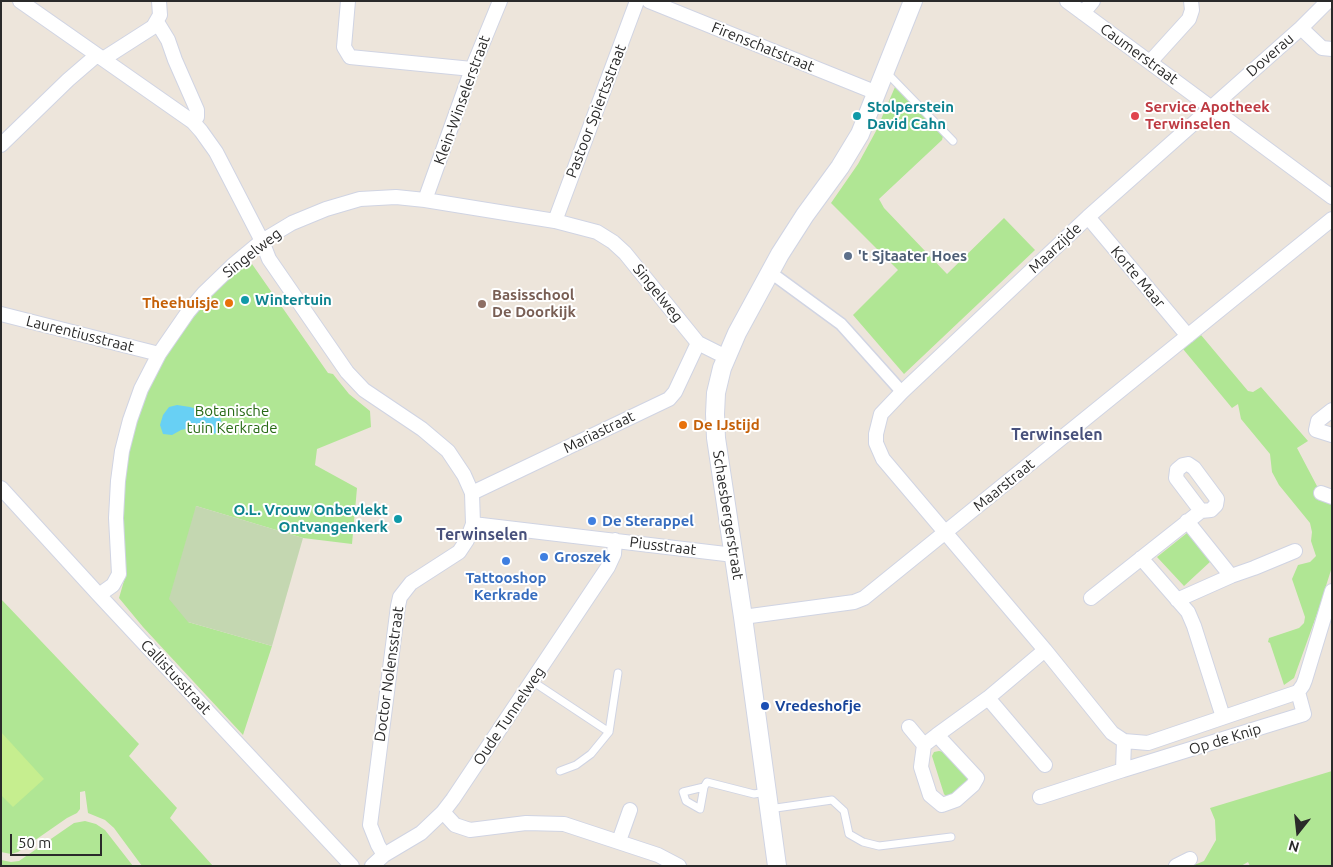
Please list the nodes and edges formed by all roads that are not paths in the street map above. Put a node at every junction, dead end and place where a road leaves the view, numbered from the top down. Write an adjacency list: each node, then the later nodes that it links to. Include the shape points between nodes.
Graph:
1 (20, 1): 16 (street)
2 (160, 1): 13 (street)
3 (348, 1): 18 (street, via 344,47 350,57)
4 (500, 1): 18 (street, Klein-Winselerstraat)
5 (637, 1): 29 (street, Pastoor Spiertsstraat)
6 (648, 1): 20 (street, Firenschatstraat)
7 (913, 1): 19 (street, Schaesbergerstraat)
8 (1067, 1): 12 (street, Caumerstraat)
9 (1093, 1): 12 (street)
10 (1190, 1): 17 (street, via 1192,10 1188,19)
11 (1328, 1): 14 (street, Doverau)
12 (1083, 13): 17 (street, Caumerstraat)
13 (158, 22): 16 (street); 22 (street, via 197,110)
14 (1301, 28): 15 (street, via 1322,48); 21 (street, Doverau)
15 (1332, 49)
16 (100, 57): 22 (street); 24 (street, via 68,80)
17 (1150, 62): 21 (street, Caumerstraat)
18 (472, 69): 26 (street, Klein-Winselerstraat)
19 (886, 72): 20 (street, Schaesbergerstraat); 23 (lane)
20 (877, 93): 31 (street, Schaesbergerstraat, via 860,134)
21 (1210, 107): 25 (street, Caumerstraat); 27 (street, Maarzijde)
22 (193, 122): 30 (street, via 216,152)
23 (953, 141)
24 (1, 145)
25 (1332, 197)
26 (425, 200): 29 (street, Singelweg); 30 (street, Singelweg, via 396,197 360,199 292,223)
27 (1088, 218): 33 (street, Korte Maar); 37 (street, Maarzijde)
28 (1332, 219): 33 (street, Maarstraat)
29 (555, 221): 34 (street, Singelweg, via 597,232 613,242)
30 (262, 241): 35 (street, Singelweg, via 204,293); 41 (street, via 269,259 347,372 364,390 448,450)
31 (770, 272): 36 (street, Schaesbergerstraat); 37 (street, via 841,324)
32 (1, 314): 35 (street, Laurentiusstraat)
33 (1188, 336): 45 (street, Maarstraat)
34 (698, 343): 36 (street, Singelweg); 41 (street, Mariastraat, via 669,399)
35 (159, 354): 52 (street, Singelweg, via 141,389 122,451 116,518 119,574 113,584)
36 (726, 357): 48 (street, Schaesbergerstraat, via 716,393 715,427)
37 (902, 392): 45 (street, Maarzijde, via 881,414 876,443 883,459)
38 (1332, 410): 39 (street, via 1318,421 1316,430)
39 (1332, 434)
40 (1, 488): 52 (street, Callistusstraat)
41 (472, 493): 44 (street, Doctor Nolensstraat)
42 (1201, 511): 43 (street)
43 (1187, 521): 49 (street); 50 (street)
44 (473, 524): 46 (street, Piusstraat); 78 (street, Doctor Nolensstraat, via 459,552 417,578 400,597 370,825)
45 (945, 534): 56 (street, Maarstraat, via 864,598); 57 (street)
46 (615, 540): 48 (street, Piusstraat); 59 (street, Oude Tunnelweg, via 608,568)
47 (1295, 551): 50 (street)
48 (734, 555): 56 (street, Schaesbergerstraat)
49 (1141, 558): 53 (street); 54 (street, Op de Knip)
50 (1231, 576): 54 (street)
51 (1332, 591): 55 (street)
52 (99, 595): 80 (street, Callistusstraat)
53 (1091, 598)
54 (1177, 600): 62 (street, Op de Knip, via 1188,612 1194,626)
55 (1330, 605): 60 (street)
56 (743, 617): 73 (street, Schaesbergerstraat)
57 (1045, 650): 61 (street); 66 (street, via 1112,733)
58 (618, 673): 64 (lane)
59 (532, 682): 64 (lane); 75 (street, Oude Tunnelweg)
60 (1298, 692): 62 (street, Op de Knip); 69 (street, Op de Knip, via 1304,714)
61 (988, 698): 65 (street); 68 (street)
62 (1223, 717): 66 (street, Op de Knip, via 1148,744)
63 (908, 727): 67 (street)
64 (609, 732): 70 (lane, via 591,754)
65 (937, 735): 67 (street); 67 (street, via 977,778 974,785 956,800 942,805 930,795 921,767)
66 (1124, 741): 69 (street)
67 (924, 745)
68 (1046, 765)
69 (1123, 770): 72 (street, Op de Knip)
70 (560, 771)
71 (704, 787): 73 (lane, via 710,782)
72 (1040, 797)
73 (768, 800): 76 (lane, via 832,800 844,811 849,834 879,846); 83 (street, Schaesbergerstraat)
74 (630, 810): 77 (street)
75 (443, 812): 77 (street, via 455,825 470,830 556,823); 78 (street, Oude Tunnelweg, via 421,833)
76 (951, 837)
77 (619, 841): 82 (street)
78 (384, 855): 81 (street, Oude Tunnelweg)
79 (1190, 859): 84 (street)
80 (352, 866)
81 (372, 866)
82 (679, 866)
83 (776, 866)
84 (1176, 866)

